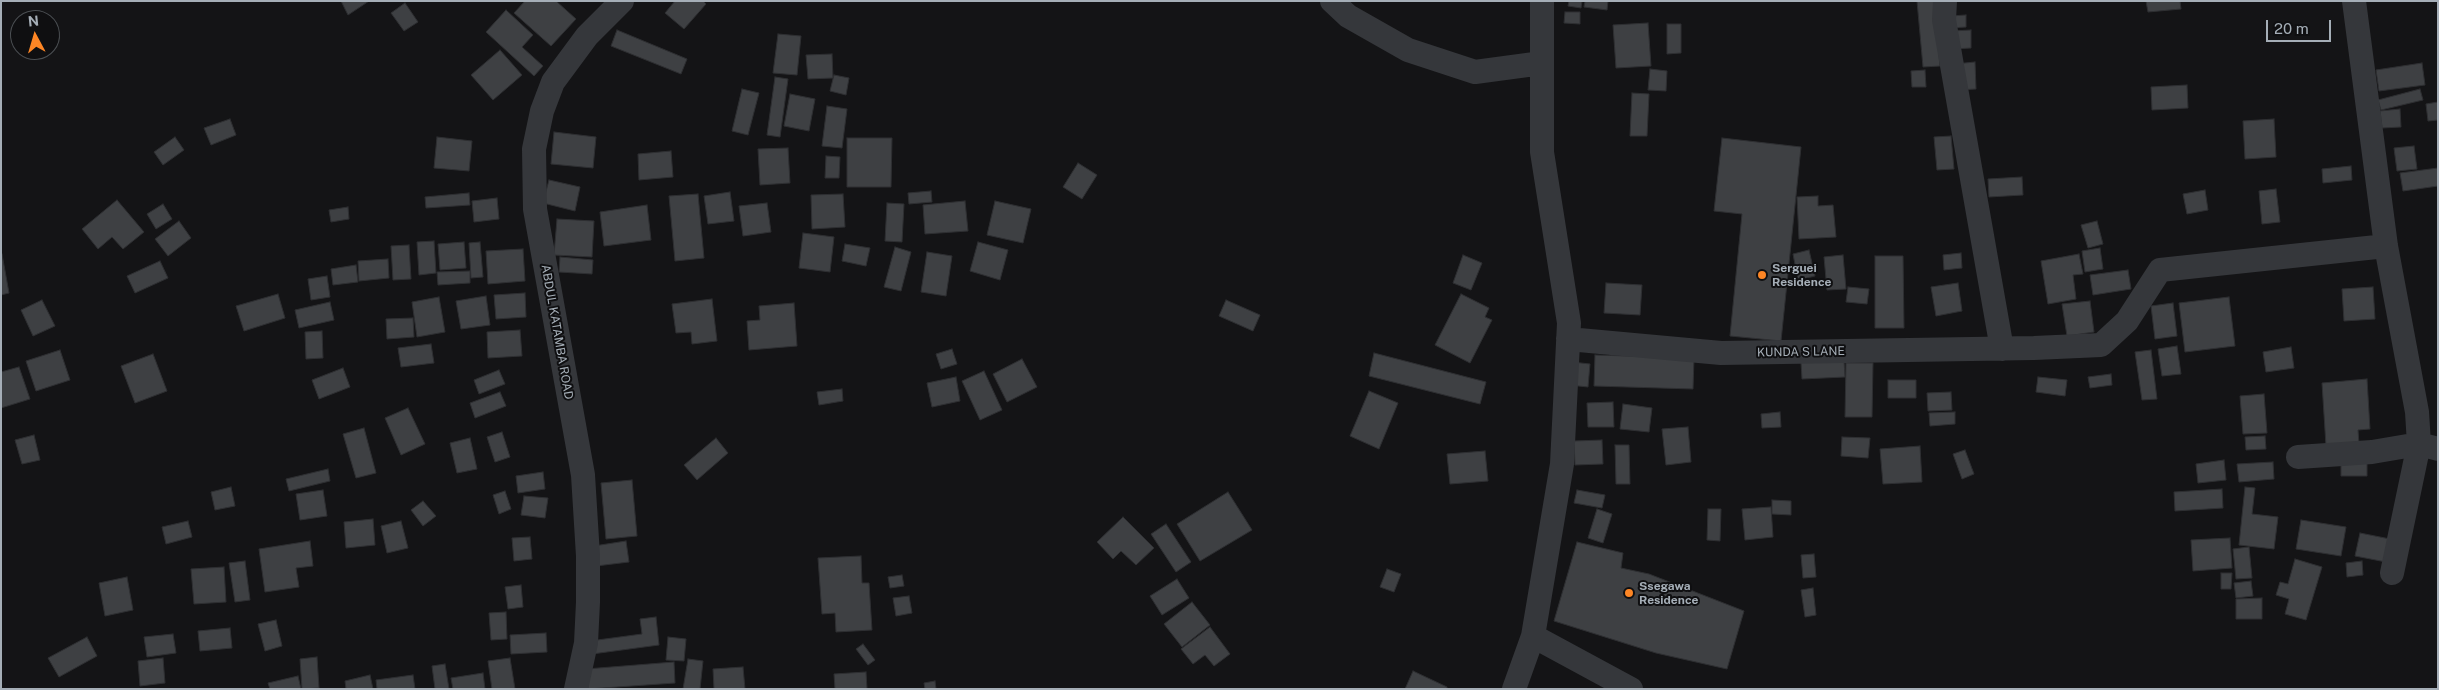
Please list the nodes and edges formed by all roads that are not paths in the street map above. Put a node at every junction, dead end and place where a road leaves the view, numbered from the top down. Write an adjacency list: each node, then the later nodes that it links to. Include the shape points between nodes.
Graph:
1 (622, 1): 14 (street, ABDUL KATAMBA ROAD, via 587,36 553,82 534,149 535,209 583,475 588,602 586,642)
2 (1332, 1): 6 (street, via 1348,16 1408,50 1475,72)
3 (1542, 1): 6 (street)
4 (1945, 1): 9 (street, via 1944,20)
5 (2354, 1): 7 (street)
6 (1542, 63): 8 (street, via 1542,152 1563,278)
7 (2386, 246): 9 (street, KUNDA S LANE, via 2160,270 2127,321 2101,345); 10 (street, via 2417,412)
8 (1568, 339): 9 (street, KUNDA S LANE, via 1721,353); 13 (street, via 1562,464)
9 (2002, 349)
10 (2429, 447): 11 (street); 12 (street)
11 (2298, 457)
12 (2392, 573)
13 (1533, 636): 15 (street); 16 (street)
14 (576, 689)
15 (1514, 689)
16 (1631, 689)

